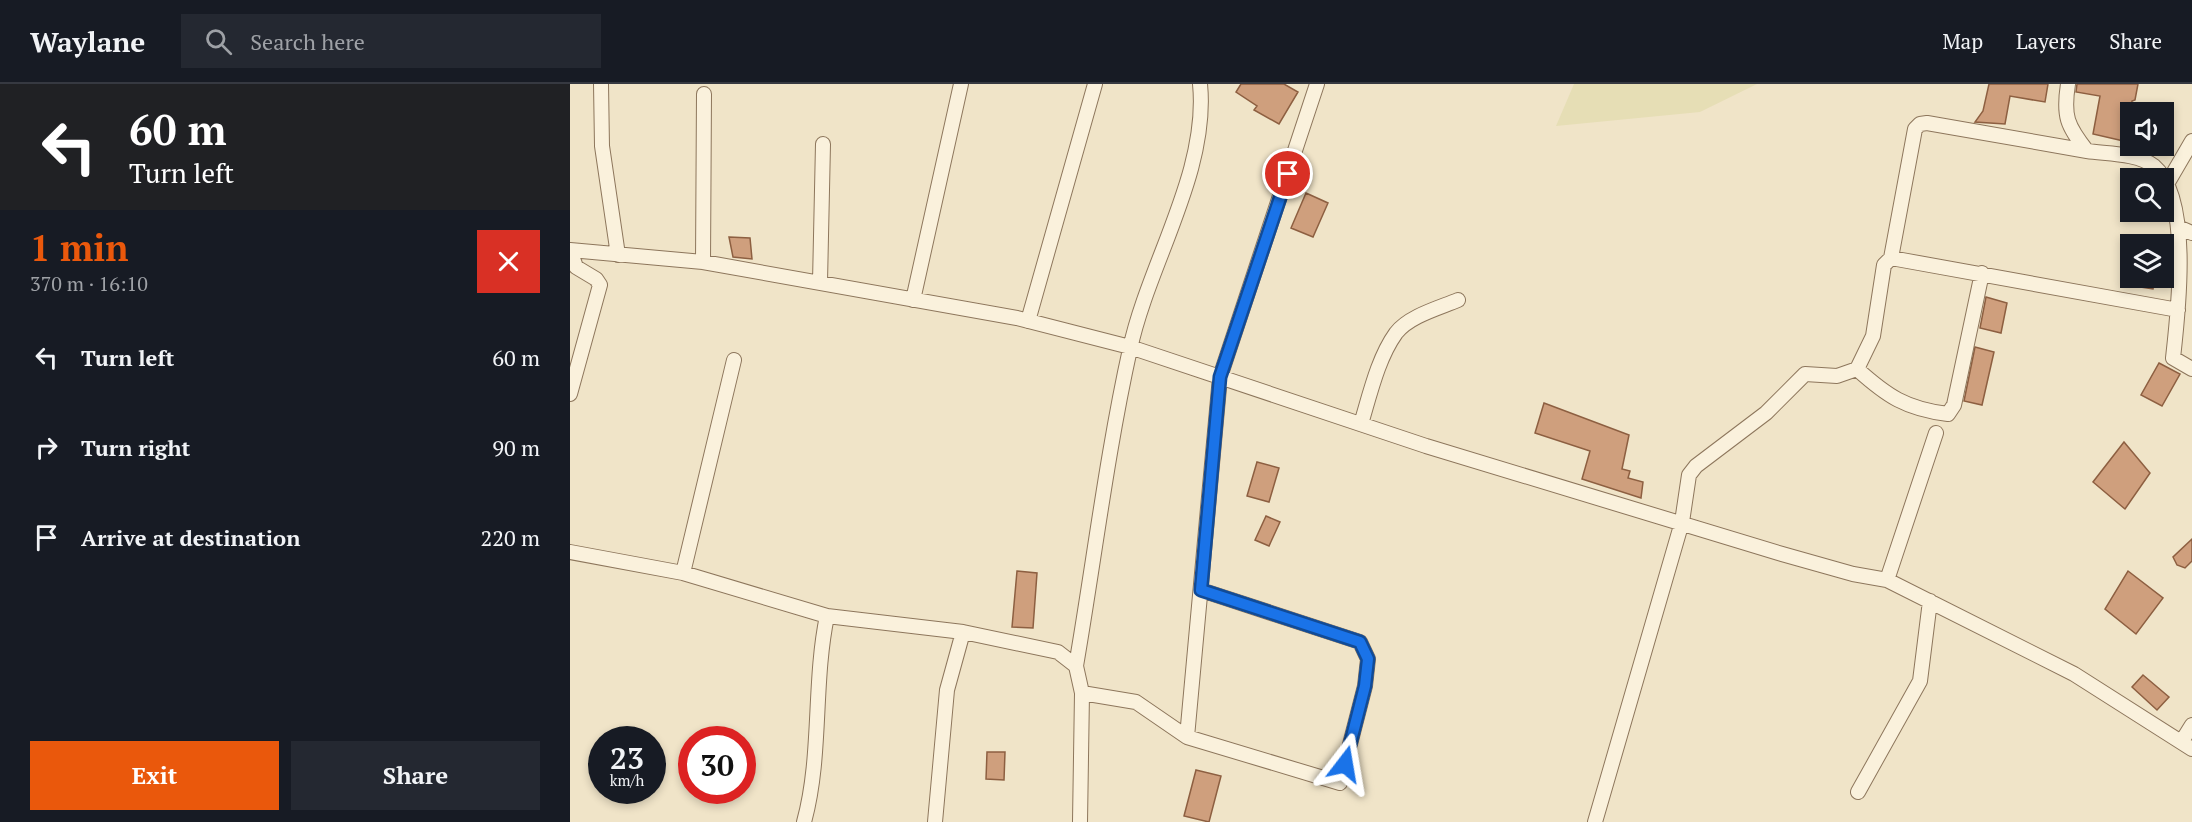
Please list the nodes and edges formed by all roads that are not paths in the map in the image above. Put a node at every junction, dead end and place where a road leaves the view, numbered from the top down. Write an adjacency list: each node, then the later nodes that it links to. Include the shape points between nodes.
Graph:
1 (601, 84): 17 (street, via 602,146)
2 (961, 84): 22 (street)
3 (1095, 84): 25 (street)
4 (1200, 84): 26 (street, via 1203,109 1197,148)
5 (1317, 84): 30 (street)
6 (2068, 84): 10 (street, via 2065,105 2069,129)
7 (704, 94): 19 (street)
8 (2192, 141): 12 (street)
9 (824, 144): 21 (street)
10 (2087, 151): 11 (street, via 2144,160); 18 (street, via 1920,124 1915,129)
11 (2156, 168)
12 (2174, 172)
13 (2174, 211): 14 (street)
14 (2178, 227): 15 (street); 24 (street)
15 (2192, 233)
16 (570, 250): 17 (street); 31 (street, via 576,267 600,285)
17 (618, 255): 19 (street)
18 (1891, 258): 20 (street); 28 (street, via 1884,265 1873,336)
19 (703, 262): 21 (street)
20 (1982, 273): 24 (street); 28 (street, via 1954,405 1948,414 1930,412 1889,397)
21 (820, 282): 22 (street)
22 (913, 300): 25 (street)
23 (1458, 300): 32 (street, via 1416,318 1397,332 1376,374)
24 (2178, 310): 29 (street, via 2173,358)
25 (1028, 321): 26 (street)
26 (1130, 347): 30 (street); 42 (street)
27 (734, 360): 36 (street)
28 (1857, 369): 34 (street, via 1837,376 1805,374 1766,413 1696,466 1689,474)
29 (2192, 369)
30 (1220, 377): 32 (street); 38 (street)
31 (570, 394)
32 (1361, 424): 34 (street)
33 (1936, 433): 37 (street)
34 (1682, 522): 37 (street, via 1843,571); 51 (street)
35 (570, 552): 36 (street)
36 (683, 573): 40 (street)
37 (1887, 580): 39 (street)
38 (1201, 590): 45 (street); 45 (street, via 1360,642 1368,659 1365,686 1340,783)
39 (1930, 601): 46 (street, via 2074,674); 47 (street, via 1920,681)
40 (827, 616): 41 (street); 48 (street, via 819,655 815,741)
41 (963, 632): 42 (street, via 1058,652); 49 (street, via 947,690)
42 (1076, 666): 43 (street)
43 (1082, 693): 45 (street, via 1136,702); 50 (street)
44 (2192, 725): 46 (street)
45 (1187, 737)
46 (2187, 745)
47 (1858, 792)
48 (804, 822)
49 (934, 822)
50 (1080, 822)
51 (1595, 822)

